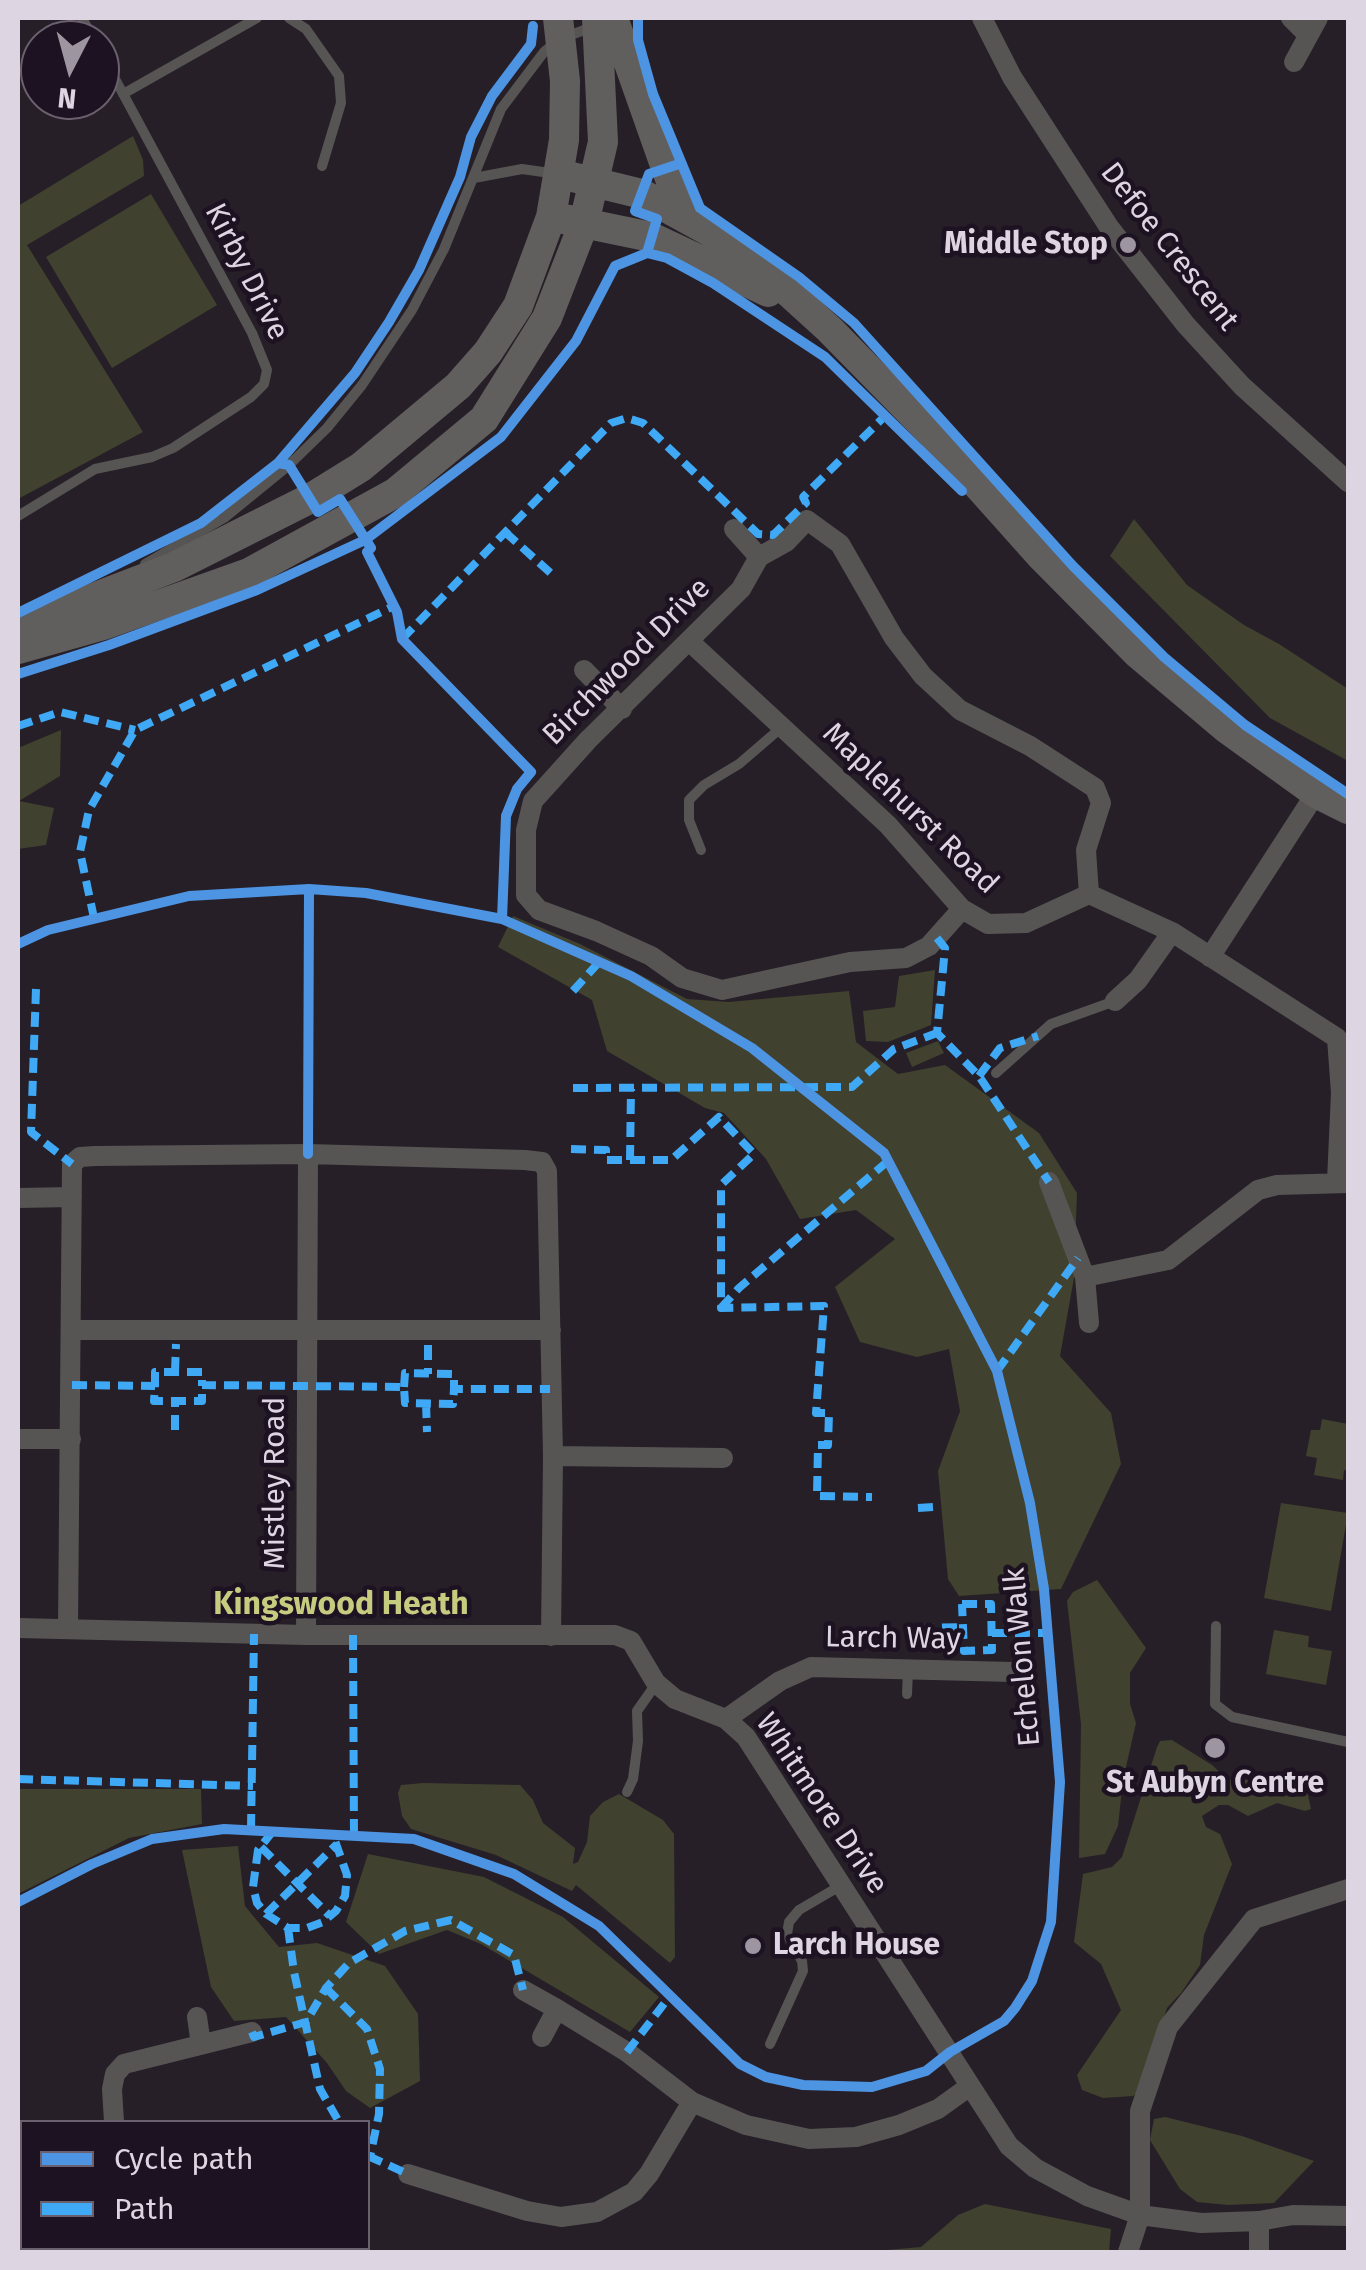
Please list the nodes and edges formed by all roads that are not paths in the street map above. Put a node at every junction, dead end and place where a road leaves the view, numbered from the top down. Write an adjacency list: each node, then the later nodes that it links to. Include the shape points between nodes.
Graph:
1 (257, 18): 10 (lane)
2 (289, 18): 11 (lane, via 306,29 339,76 341,104)
3 (982, 18): 19 (street, Defoe Crescent, via 1012,77 1109,227 1186,325)
4 (1291, 18): 6 (street)
5 (604, 19): 7 (lane); 14 (main road, via 603,142); 16 (main road)
6 (1313, 26): 8 (street)
7 (559, 28): 12 (main road, via 565,81); 13 (lane, via 501,109)
8 (1294, 62)
9 (120, 88): 10 (lane, Kirby Drive)
10 (123, 94): 20 (lane, Kirby Drive, via 263,354 264,384 172,448 95,469)
11 (322, 166)
12 (560, 174): 13 (lane, via 522,169); 14 (main road); 15 (main road)
13 (474, 178): 23 (lane, via 412,310 327,428 224,518)
14 (595, 182): 16 (main road, via 642,194); 17 (main road)
15 (551, 216): 17 (main road); 23 (main road, via 518,306 488,352 362,467 174,567)
16 (692, 220): 18 (main road)
17 (584, 223): 18 (main road, via 666,243); 26 (main road, via 547,318 484,419 395,492 249,573 104,626)
18 (828, 328): 30 (main road, via 1137,652)
19 (1348, 482)
20 (18, 516)
21 (734, 529): 22 (street)
22 (759, 557): 25 (street, Birchwood Drive, via 742,589); 33 (street, Birchwood Drive, via 807,520 840,544 923,676 960,710 1095,788 1101,803 1086,850)
23 (80, 603): 24 (main road)
24 (18, 635)
25 (689, 641): 28 (street, Birchwood Drive); 29 (street, Maplehurst Road)
26 (18, 649)
27 (584, 670): 28 (street)
28 (622, 709): 34 (street, Birchwood Drive, via 534,801 526,830 526,895 539,910 651,956 682,978 722,990 850,962 906,958 929,946)
29 (783, 726): 32 (lane, via 689,800); 34 (street, Maplehurst Road, via 888,825)
30 (1316, 793): 31 (main road); 36 (street)
31 (1348, 809)
32 (701, 850)
33 (1089, 894): 34 (street, Maplehurst Road, via 1026,923 988,924); 35 (street)
34 (962, 909)
35 (1172, 932): 36 (street); 37 (street)
36 (1210, 957): 38 (street)
37 (1115, 1001): 39 (lane, via 1051,1024)
38 (1343, 1035): 42 (street)
39 (996, 1073)
40 (308, 1154): 44 (street, via 80,1157 72,1164); 48 (street, via 542,1162 548,1171); 49 (street, Mistley Road)
41 (1049, 1182): 45 (street)
42 (1343, 1182): 45 (street, via 1258,1190 1168,1260)
43 (18, 1198): 44 (street)
44 (72, 1198): 47 (street)
45 (1085, 1276): 46 (street)
46 (1089, 1322)
47 (72, 1330): 49 (street); 51 (street)
48 (551, 1330): 49 (street); 52 (street)
49 (308, 1332): 57 (street, Mistley Road)
50 (18, 1439): 51 (street)
51 (71, 1439): 56 (street)
52 (553, 1456): 53 (street); 58 (street)
53 (723, 1458)
54 (1216, 1626): 64 (lane, via 1215,1704 1232,1717)
55 (18, 1628): 56 (street, Whitmore Drive)
56 (68, 1628): 57 (street, Whitmore Drive)
57 (306, 1635): 58 (street, Whitmore Drive)
58 (551, 1636): 61 (street, Whitmore Drive, via 631,1641)
59 (908, 1670): 60 (street, Larch Way); 62 (lane); 63 (street, Larch Way, via 812,1667)
60 (1014, 1672)
61 (656, 1683): 63 (street, Whitmore Drive, via 676,1699); 65 (lane, via 637,1710)
62 (907, 1694)
63 (726, 1719): 66 (street, Whitmore Drive, via 746,1737)
64 (1348, 1742)
65 (627, 1792)
66 (840, 1886): 74 (lane, via 789,1922 787,1934 803,1972); 75 (street, Whitmore Drive)
67 (1348, 1889): 79 (street, via 1254,1919 1168,2027 1140,2111)
68 (523, 1990): 69 (street)
69 (558, 2009): 72 (street); 76 (street)
70 (197, 2017): 73 (street)
71 (252, 2032): 73 (street)
72 (542, 2037)
73 (201, 2044): 77 (street, via 124,2064 112,2089)
74 (770, 2044)
75 (970, 2086): 76 (street, via 899,2126 840,2138 774,2134); 79 (street, Whitmore Drive, via 1010,2146 1035,2168)
76 (692, 2102): 78 (street, via 634,2192 597,2212 527,2211)
77 (114, 2120)
78 (408, 2174)
79 (1140, 2215): 81 (street, Whitmore Drive); 82 (street)
80 (1348, 2216): 81 (street, Whitmore Drive)
81 (1259, 2221): 83 (street)
82 (1128, 2252)
83 (1259, 2252)

